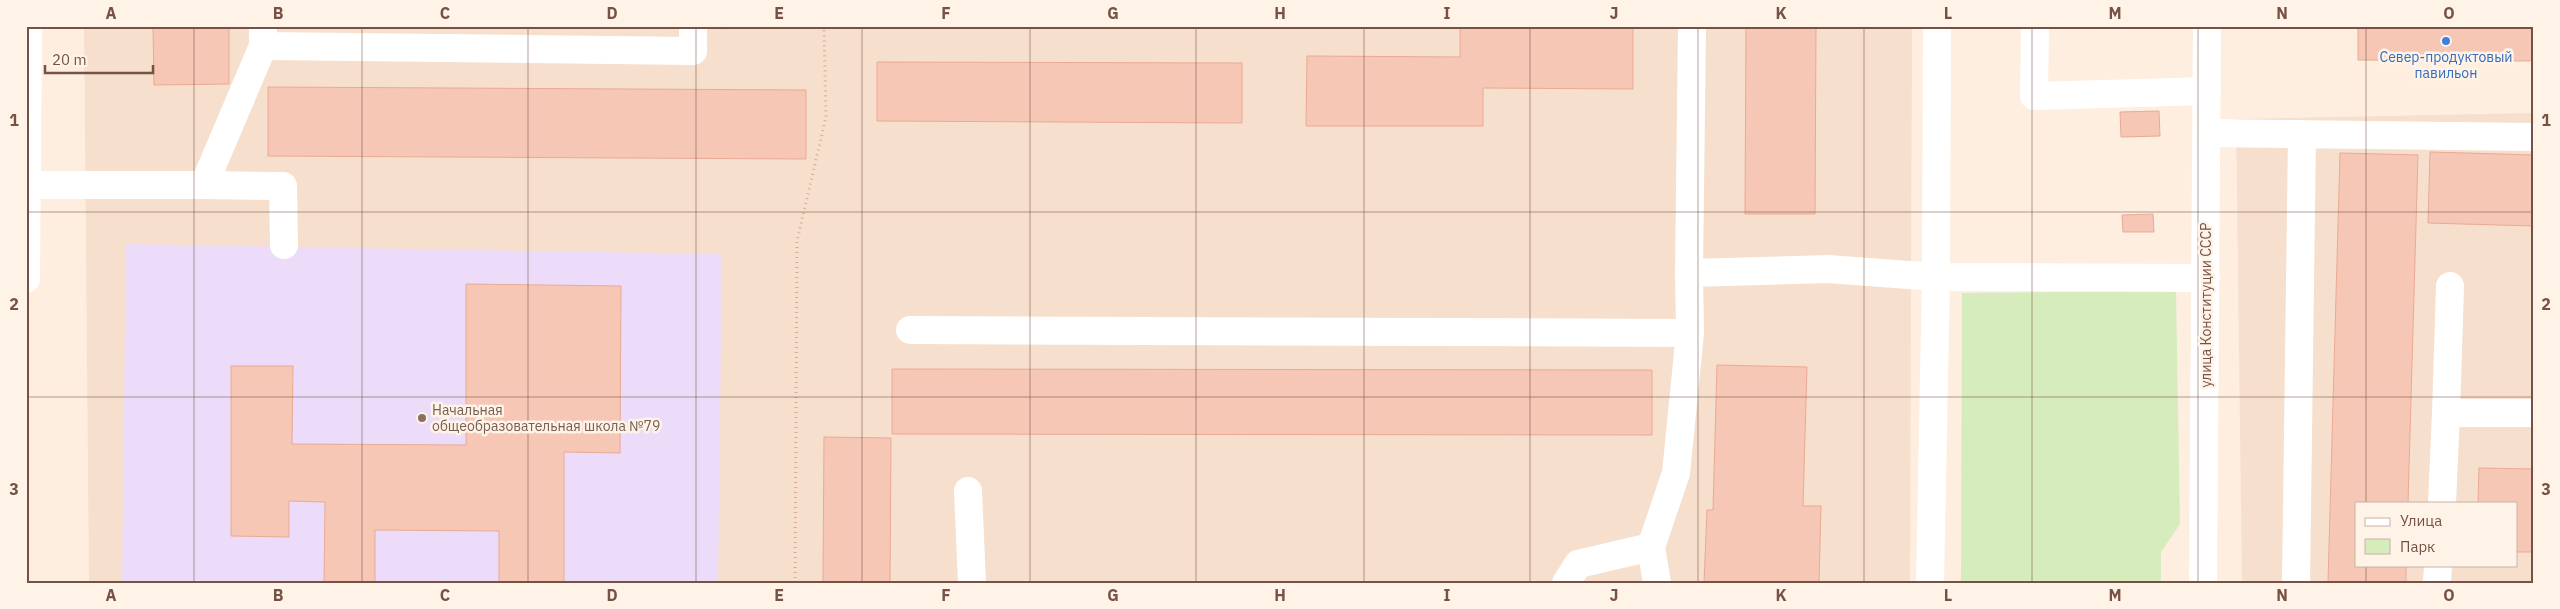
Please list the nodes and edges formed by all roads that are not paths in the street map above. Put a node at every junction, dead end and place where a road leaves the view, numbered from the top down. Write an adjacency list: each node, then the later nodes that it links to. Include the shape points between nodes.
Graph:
1 (28, 26): 8 (street)
2 (693, 26): 7 (street, via 693,52)
3 (1692, 26): 17 (street)
4 (1936, 26): 18 (street)
5 (2035, 26): 9 (street, via 2034,96)
6 (2207, 26): 9 (street, улица Конституции СССР)
7 (263, 36): 14 (street)
8 (27, 84): 13 (street)
9 (2207, 91): 10 (street, улица Конституции СССР)
10 (2207, 133): 11 (street); 19 (street, улица Конституции СССР)
11 (2302, 134): 12 (street); 35 (street)
12 (2534, 138)
13 (27, 185): 14 (street); 16 (street)
14 (204, 185): 15 (street, via 283,186)
15 (284, 245)
16 (26, 267): 20 (street)
17 (1689, 273): 18 (street, via 1828,269); 23 (street)
18 (1936, 277): 19 (street); 33 (street)
19 (2206, 278): 34 (street, улица Конституции СССР)
20 (26, 279)
21 (2450, 286): 24 (street)
22 (910, 330): 23 (street)
23 (1690, 333): 28 (street, via 1676,473)
24 (2446, 413): 25 (street); 27 (street)
25 (2534, 413)
26 (968, 491): 30 (street)
27 (2442, 502)
28 (1651, 547): 31 (street, via 1578,564); 32 (street)
29 (2438, 566): 36 (street)
30 (972, 583)
31 (1566, 583)
32 (1657, 583)
33 (1930, 583)
34 (2203, 583)
35 (2296, 583)
36 (2437, 583)

